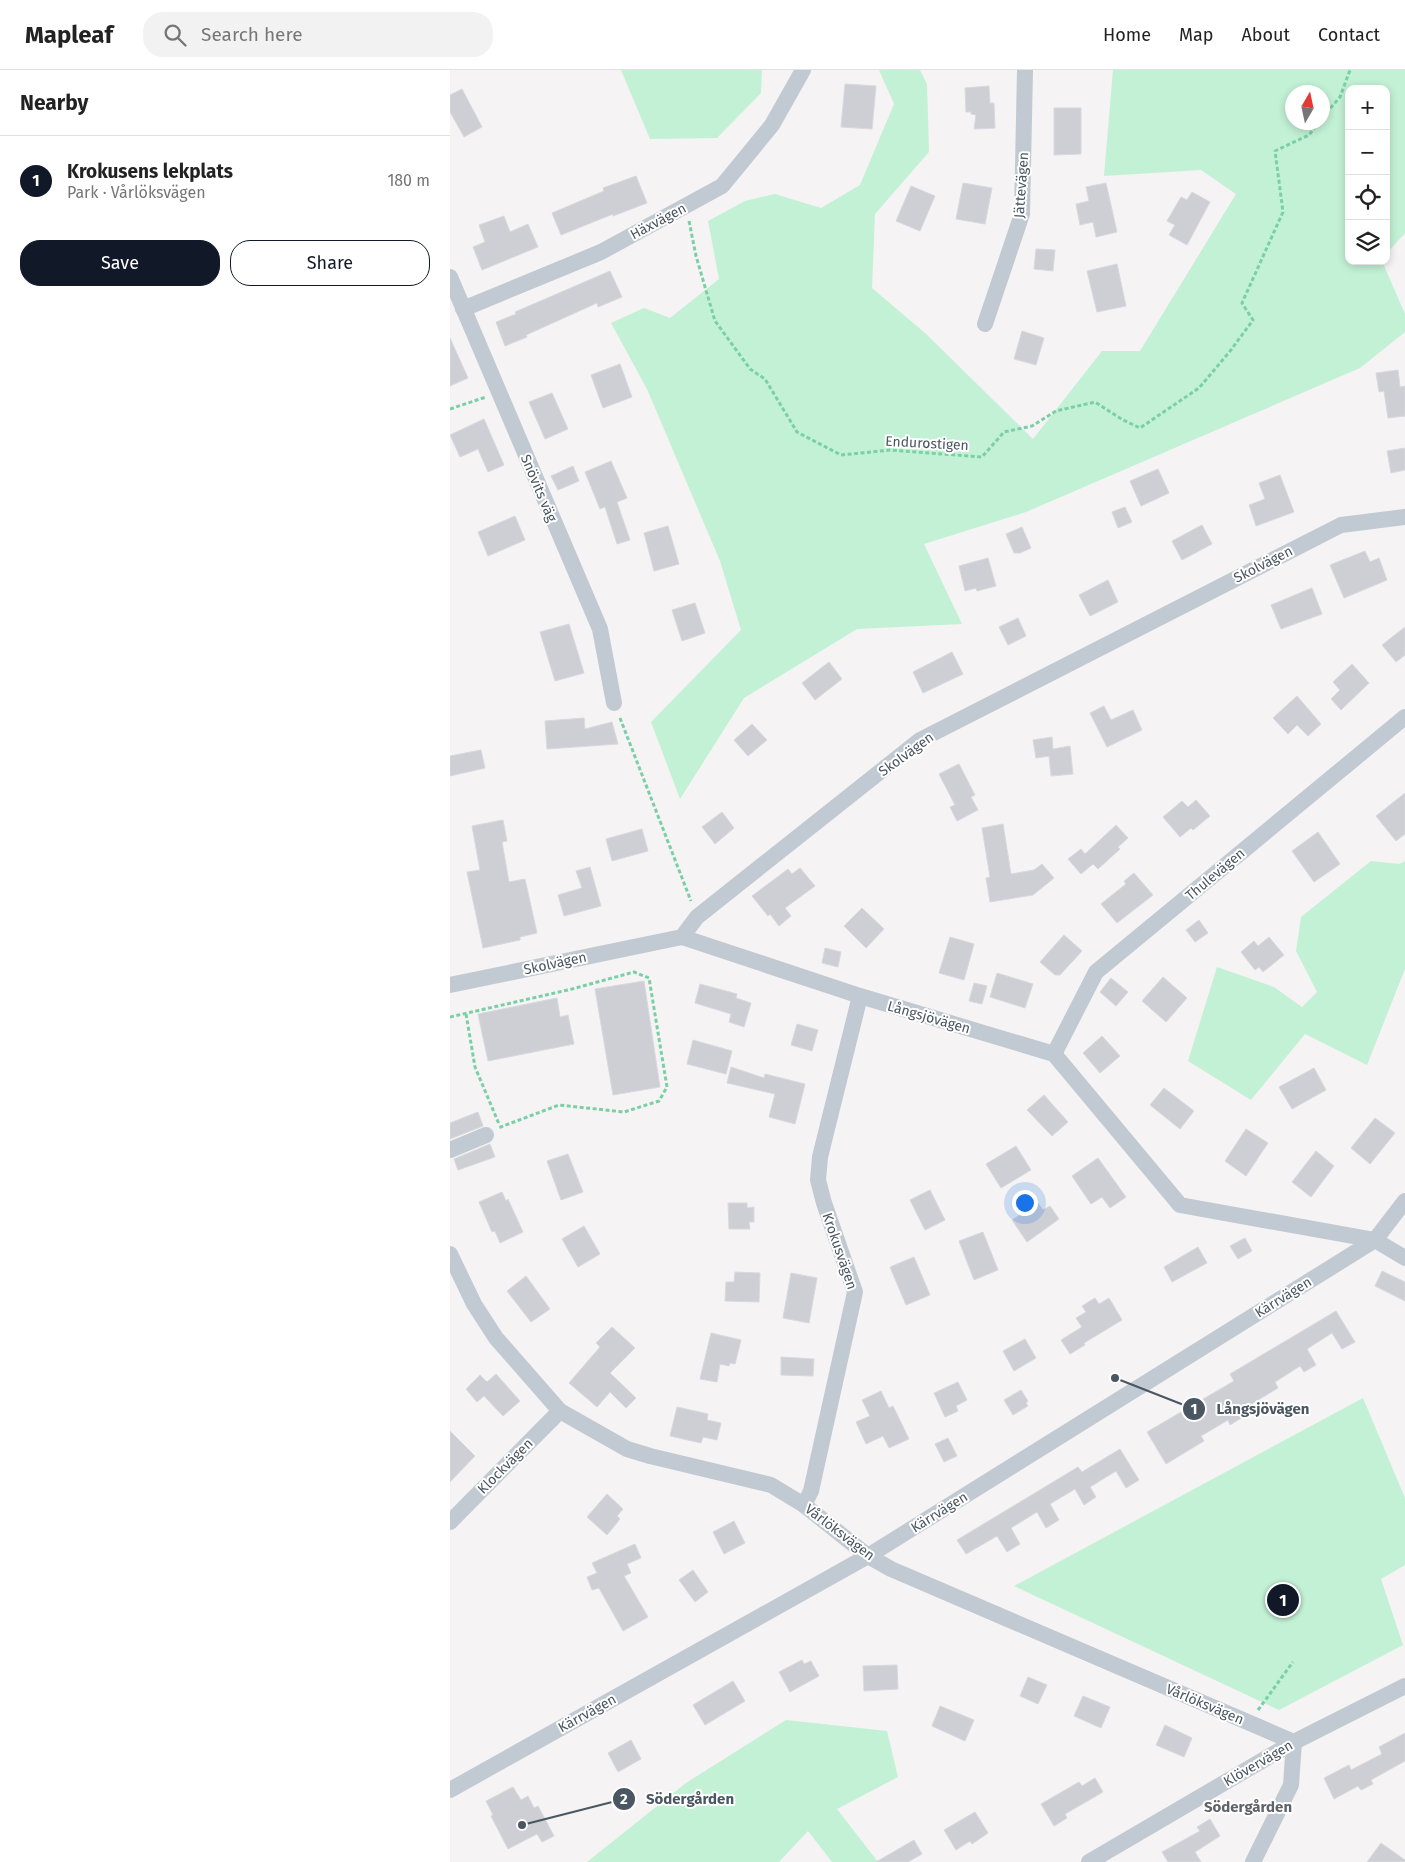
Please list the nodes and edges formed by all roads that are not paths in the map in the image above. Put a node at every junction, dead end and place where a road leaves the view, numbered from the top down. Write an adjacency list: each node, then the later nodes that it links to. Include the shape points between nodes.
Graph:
1 (803, 70): 4 (street, Häxvägen, via 772,125 722,186 601,252)
2 (1025, 70): 5 (street, Jättevägen, via 1022,214)
3 (450, 277): 4 (street, Snövits väg)
4 (463, 309): 7 (street, Snövits väg, via 600,629)
5 (985, 324)
6 (1405, 517): 9 (street, Skolvägen, via 1341,525 920,740 697,917)
7 (614, 703)
8 (1405, 718): 12 (street, Thulevägen, via 1096,972)
9 (682, 936): 10 (street, Skolvägen); 11 (street, Långsjövägen)
10 (450, 985)
11 (860, 996): 12 (street, Långsjövägen); 20 (street, Krokusvägen, via 820,1157 818,1180 856,1292 811,1490)
12 (1054, 1054): 16 (street, via 1180,1205)
13 (486, 1135): 14 (street)
14 (450, 1150)
15 (1405, 1201): 16 (street, Kärrvägen)
16 (1375, 1240): 18 (street); 22 (street, Kärrvägen)
17 (450, 1254): 19 (street, Vårlöksvägen, via 474,1304 496,1338)
18 (1405, 1258)
19 (560, 1411): 20 (street, Vårlöksvägen, via 628,1448 772,1485); 21 (street, Klockvägen)
20 (804, 1505): 22 (street, Vårlöksvägen)
21 (450, 1522)
22 (868, 1556): 24 (street, Vårlöksvägen, via 891,1570); 25 (street, Kärrvägen)
23 (1405, 1686): 24 (street, Klövervägen)
24 (1294, 1742): 26 (street, Klövervägen); 27 (street, via 1291,1785)
25 (450, 1790)
26 (1089, 1862)
27 (1253, 1862)

